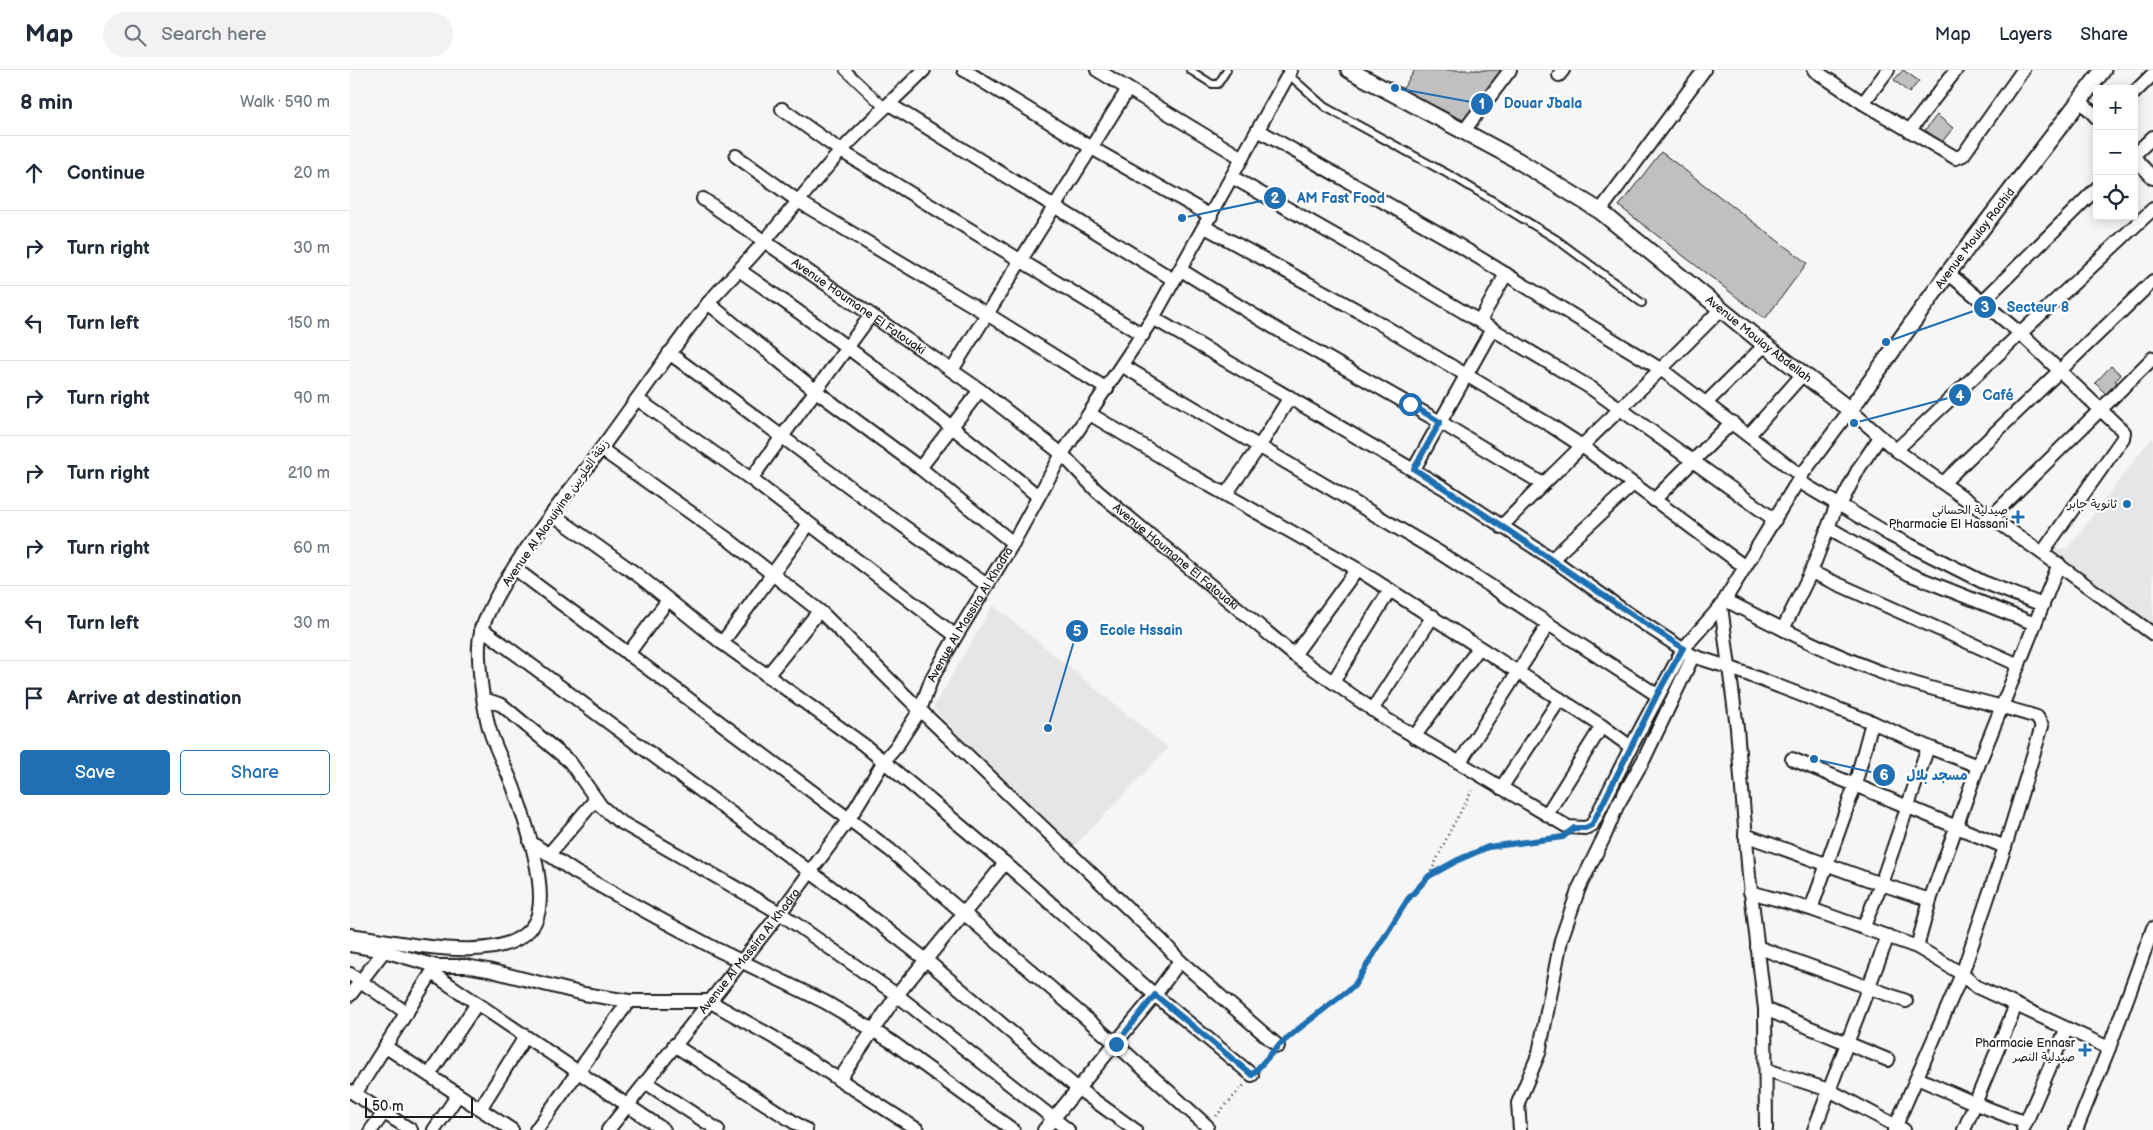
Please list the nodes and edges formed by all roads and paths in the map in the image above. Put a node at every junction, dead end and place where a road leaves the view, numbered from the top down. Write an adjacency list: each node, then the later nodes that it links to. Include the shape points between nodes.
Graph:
1 (845, 70): 21 (street)
2 (924, 70): 21 (street, Avenue Al Alaouiyine زنقة العلويين)
3 (964, 70): 28 (street)
4 (1097, 70): 18 (street)
5 (1190, 70): 6 (lane, via 1212,84 1218,84)
6 (1227, 70)
7 (1348, 70): 26 (street, Avenue Moulay Abdellah)
8 (1510, 70): 26 (street)
9 (1704, 70): 41 (street)
10 (1888, 70): 20 (street)
11 (1956, 70): 25 (street)
12 (2023, 70): 25 (street, via 1960,157 1953,157)
13 (2103, 70): 19 (street, Avenue Moulay Rachid)
14 (1290, 72): 24 (street, Avenue Al Massira Al Khadra); 52 (lane, via 1326,107 1556,239)
15 (1819, 72): 20 (street)
16 (2153, 74): 17 (street)
17 (2138, 88)
18 (1128, 89): 28 (street); 32 (street)
19 (2081, 101): 23 (street); 46 (street, Avenue Moulay Rachid)
20 (1863, 103): 25 (street)
21 (887, 106): 29 (street, Avenue Al Alaouiyine زنقة العلويين); 39 (street)
22 (782, 109): 29 (street)
23 (2093, 114)
24 (1258, 130): 32 (street, Avenue Al Massira Al Khadra); 47 (street)
25 (1910, 131)
26 (1463, 132): 41 (street, Avenue Moulay Abdellah, via 1517,160)
27 (2153, 137): 30 (street)
28 (1090, 147): 39 (street); 42 (street)
29 (841, 151): 38 (street, Avenue Al Alaouiyine زنقة العلويين); 44 (street)
30 (2138, 152)
31 (736, 156): 38 (street)
32 (1242, 158): 34 (street, Avenue Al Massira Al Khadra)
33 (2138, 161): 35 (street)
34 (1232, 177): 42 (street, Avenue Al Massira Al Khadra); 57 (street)
35 (2153, 178)
36 (2093, 192): 50 (street)
37 (703, 199): 43 (street, Avenue Houmane El Fatouaki)
38 (798, 201): 43 (street, Avenue Al Alaouiyine زنقة العلويين); 54 (street)
39 (1053, 206): 44 (street); 48 (street)
40 (2153, 209): 59 (street)
41 (1600, 211): 53 (street, Avenue Moulay Abdellah)
42 (1208, 222): 48 (street, Avenue Al Massira Al Khadra); 69 (street)
43 (765, 241): 45 (street, Avenue Al Alaouiyine زنقة العلويين); 55 (street, Avenue Houmane El Fatouaki)
44 (1020, 261): 54 (street); 60 (street)
45 (739, 270): 51 (street, Avenue Al Alaouiyine زنقة العلويين); 62 (street)
46 (1948, 273): 50 (street); 78 (street, Avenue Moulay Rachid)
47 (1506, 274): 57 (street); 67 (street)
48 (1177, 275): 56 (street, Avenue Al Massira Al Khadra); 81 (street)
49 (2153, 281): 68 (street)
50 (1982, 302): 59 (street)
51 (708, 303): 63 (street, Avenue Al Alaouiyine زنقة العلويين); 73 (street)
52 (1642, 303)
53 (1721, 309): 61 (street, Avenue Moulay Abdellah); 67 (street)
54 (987, 314): 66 (street); 71 (street)
55 (871, 315): 62 (street); 66 (street, Avenue Houmane El Fatouaki)
56 (1153, 318): 60 (street, Avenue Al Massira Al Khadra); 74 (street)
57 (1480, 321): 58 (street)
58 (1492, 329): 69 (street); 77 (street)
59 (2021, 334): 68 (street); 90 (street)
60 (1143, 335): 65 (street, Avenue Al Massira Al Khadra)
61 (1764, 345): 70 (street, Avenue Moulay Abdellah); 76 (street)
62 (847, 346): 73 (street); 83 (street)
63 (669, 354): 75 (street, Avenue Al Alaouiyine زنقة العلويين); 85 (street)
64 (2153, 358): 79 (street)
65 (1123, 366): 71 (street, Avenue Al Massira Al Khadra); 88 (street)
66 (952, 370): 72 (street, Avenue Houmane El Fatouaki)
67 (1662, 370): 76 (street); 77 (street)
68 (2059, 372): 79 (street); 97 (street)
69 (1466, 374): 81 (street); 87 (street)
70 (1803, 374): 78 (street, Avenue Moulay Abdellah); 84 (street)
71 (1107, 389): 80 (street, Avenue Al Massira Al Khadra)
72 (980, 390): 83 (street); 91 (street, Avenue Houmane El Fatouaki)
73 (816, 391): 85 (street); 93 (street)
74 (1290, 397): 88 (street); 94 (street)
75 (637, 399): 89 (street, Avenue Al Alaouiyine زنقة العلويين); 96 (street)
76 (1706, 403): 82 (street)
77 (1622, 408): 87 (street); 92 (street)
78 (1850, 410): 86 (street, Avenue Moulay Abdellah); 95 (street)
79 (2101, 410): 105 (street); 111 (street, via 2123,429 2123,438)
80 (1090, 414): 91 (street, Avenue Al Massira Al Khadra); 100 (street)
81 (1440, 422): 94 (street); 98 (street)
82 (1732, 422): 84 (street); 92 (street)
83 (952, 426): 93 (street); 101 (street)
84 (1749, 435): 95 (street)
85 (783, 436): 96 (street); 119 (street, via 921,540)
86 (1880, 436): 90 (street, Avenue Moulay Abdellah); 103 (street)
87 (1582, 446): 98 (street); 99 (street)
88 (1259, 447): 100 (street); 127 (street, via 1440,553)
89 (601, 449): 104 (street, Avenue Al Alaouiyine زنقة العلويين); 118 (street)
90 (1896, 450): 97 (street, Avenue Moulay Abdellah)
91 (1062, 454): 101 (street, Avenue Al Massira Al Khadra); 136 (street, Avenue Houmane El Fatouaki, via 1097,492)
92 (1693, 461): 102 (street); 106 (street)
93 (920, 468): 110 (street)
94 (1414, 469): 108 (street)
95 (1799, 478): 103 (street); 106 (street)
96 (752, 479): 107 (street)
97 (1943, 483): 105 (street, Avenue Moulay Abdellah)
98 (1542, 484): 108 (street)
99 (1633, 484): 102 (street); 112 (street)
100 (1226, 494): 116 (street)
101 (1038, 496): 110 (street, Avenue Al Massira Al Khadra)
102 (1654, 500): 114 (street)
103 (1838, 505): 109 (street); 123 (street, via 1983,582)
104 (552, 514): 115 (street, Avenue Al Alaouiyine زنقة العلويين); 121 (street)
105 (1990, 517): 111 (street, Avenue Moulay Abdellah)
106 (1776, 520): 114 (street)
107 (810, 524): 118 (street); 131 (street)
108 (1501, 527): 112 (street)
109 (1828, 528): 117 (street); 126 (street, via 1910,574)
110 (1013, 544): 119 (street, Avenue Al Massira Al Khadra)
111 (2042, 552): 113 (street, Avenue Moulay Abdellah)
112 (1552, 559): 134 (street)
113 (2059, 564): 123 (street); 130 (street, Avenue Moulay Abdellah)
114 (1745, 567): 122 (street)
115 (514, 568): 128 (street, Avenue Al Alaouiyine زنقة العلويين); 135 (street)
116 (1357, 570): 120 (street); 136 (street)
117 (1811, 572): 129 (street); 137 (street)
118 (773, 573): 124 (street); 132 (street)
119 (987, 585): 131 (street, Avenue Al Massira Al Khadra)
120 (1390, 590): 125 (street); 141 (street)
121 (668, 600): 132 (street); 135 (street)
122 (1723, 603): 129 (street); 134 (street); 138 (street)
123 (2043, 605): 126 (street)
124 (819, 610): 140 (street); 146 (street)
125 (1433, 616): 133 (street); 147 (street)
126 (2035, 624): 137 (street)
127 (1548, 625): 139 (street); 142 (street)
128 (481, 628): 143 (street, Avenue Al Alaouiyine زنقة العلويين, via 478,650); 172 (street)
129 (1783, 629): 145 (street, via 1893,677)
130 (2153, 634)
131 (956, 636): 146 (street, Avenue Al Massira Al Khadra, via 932,678)
132 (722, 643): 140 (street)
133 (1479, 648): 139 (street); 150 (street)
134 (1688, 652): 138 (street); 142 (street); 249 (street, via 1644,759 1617,806 1579,888 1561,940 1538,1053 1518,1103)
135 (628, 654): 163 (street)
136 (1294, 655): 141 (street, Avenue Houmane El Fatouaki)
137 (2019, 665): 145 (street)
138 (1731, 668): 148 (street); 166 (street)
139 (1518, 672): 144 (street); 155 (street)
140 (767, 676): 154 (street)
141 (1333, 682): 147 (street, Avenue Houmane El Fatouaki)
142 (1657, 695): 151 (street)
143 (484, 699): 160 (street, via 502,705 565,758); 167 (street, Avenue Al Alaouiyine زنقة العلويين, via 488,724)
144 (1560, 699): 149 (street); 159 (street)
145 (2002, 706): 156 (street); 168 (street, via 2038,717 2042,726)
146 (920, 710): 154 (street, Avenue Al Massira Al Khadra); 189 (street)
147 (1372, 710): 150 (street, Avenue Houmane El Fatouaki)
148 (1872, 722): 152 (street); 158 (street)
149 (1602, 726): 151 (street); 162 (street)
150 (1414, 737): 155 (street, Avenue Houmane El Fatouaki)
151 (1631, 747): 165 (street, via 1590,827)
152 (1928, 747): 156 (street); 161 (street)
153 (1792, 759): 158 (street)
154 (884, 761): 163 (street, Avenue Al Massira Al Khadra); 170 (street)
155 (1460, 762): 157 (street, Avenue Houmane El Fatouaki)
156 (1978, 766): 164 (street)
157 (1480, 774): 159 (street, Avenue Houmane El Fatouaki); 173 (path)
158 (1855, 785): 161 (street); 171 (street)
159 (1501, 788): 162 (street, Avenue Houmane El Fatouaki)
160 (596, 799): 169 (street); 178 (street, via 617,820)
161 (1906, 807): 164 (street); 174 (street)
162 (1547, 814): 165 (street, Avenue Houmane El Fatouaki)
163 (849, 819): 172 (street, Avenue Al Massira Al Khadra); 179 (street)
164 (1958, 827): 168 (street); 176 (street)
165 (1574, 828): 173 (path, via 1563,837 1488,847)
166 (1745, 835): 171 (street); 175 (street)
167 (530, 842): 169 (street); 182 (street, Avenue Al Alaouiyine زنقة العلويين, via 539,881 539,912 529,931 512,943 459,949)
168 (2005, 847): 193 (street)
169 (549, 854): 190 (street, via 599,886)
170 (1006, 863): 179 (street); 198 (street)
171 (1827, 865): 174 (street); 177 (street)
172 (810, 871): 178 (street, Avenue Al Massira Al Khadra); 188 (street)
173 (1429, 876): 212 (path, via 1408,899 1354,986)
174 (1881, 884): 176 (street); 180 (street)
175 (1750, 892): 177 (street); 185 (street)
176 (1930, 900): 186 (street)
177 (1811, 909): 180 (street)
178 (780, 913): 190 (street, Avenue Al Massira Al Khadra); 197 (street)
179 (964, 914): 188 (street); 210 (street)
180 (1864, 926): 183 (street)
181 (2153, 928): 214 (street)
182 (350, 935)
183 (1888, 936): 186 (street); 195 (street)
184 (350, 945): 187 (street)
185 (1757, 947): 195 (street); 204 (street)
186 (1917, 947): 193 (street)
187 (384, 951): 191 (street); 194 (street)
188 (925, 959): 197 (street); 223 (street)
189 (1180, 961): 198 (street); 212 (street)
190 (740, 962): 200 (street, Avenue Al Massira Al Khadra); 206 (street, via 817,998)
191 (434, 969): 199 (street, via 466,966 566,991); 202 (street); 205 (street)
192 (350, 974): 194 (street)
193 (1962, 974): 203 (street, via 1977,987); 220 (street)
194 (361, 982): 196 (street); 205 (street)
195 (1869, 986): 201 (street); 209 (street)
196 (350, 995)
197 (897, 995): 206 (street); 231 (street)
198 (1155, 995): 210 (street); 219 (street)
199 (629, 1001): 200 (street); 217 (street)
200 (709, 1001): 211 (street, Avenue Al Massira Al Khadra); 221 (street)
201 (1906, 1001)
202 (476, 1005): 208 (street); 218 (street)
203 (2016, 1005): 207 (street); 227 (street)
204 (1765, 1009): 209 (street); 216 (street)
205 (407, 1012): 213 (street)
206 (872, 1030): 221 (street); 245 (street)
207 (2066, 1030): 214 (street); 233 (street)
208 (525, 1037): 217 (street); 229 (street)
209 (1848, 1042): 215 (street); 224 (street)
210 (1116, 1044): 223 (street); 232 (street)
211 (674, 1046): 222 (street, Avenue Al Massira Al Khadra); 243 (street)
212 (1278, 1046): 219 (path)
213 (386, 1047): 218 (street); 225 (street)
214 (2109, 1048): 253 (street)
215 (1888, 1060)
216 (1766, 1070): 224 (street); 250 (street)
217 (579, 1072): 228 (street); 239 (street)
218 (429, 1075): 226 (street)
219 (1252, 1075): 232 (path)
220 (1917, 1078): 227 (street); 234 (street)
221 (839, 1080): 244 (street)
222 (645, 1082): 228 (street, Avenue Al Massira Al Khadra); 242 (street)
223 (1077, 1088): 231 (street); 248 (street)
224 (1829, 1090): 234 (street); 251 (street)
225 (352, 1093): 230 (street)
226 (458, 1095): 229 (street); 237 (street)
227 (1974, 1103): 233 (street); 252 (street)
228 (626, 1105): 240 (street, Avenue Al Massira Al Khadra); 241 (street)
229 (480, 1109): 238 (street)
230 (384, 1113): 235 (street); 236 (street)
231 (1054, 1119): 246 (street); 247 (street)
232 (1207, 1126)
233 (2024, 1126)
234 (1898, 1129)
235 (371, 1130)
236 (411, 1130)
237 (434, 1130)
238 (512, 1130)
239 (536, 1130)
240 (608, 1130)
241 (664, 1130)
242 (718, 1130)
243 (806, 1130)
244 (918, 1130)
245 (1014, 1130)
246 (1044, 1130)
247 (1068, 1130)
248 (1135, 1130)
249 (1520, 1130)
250 (1766, 1130)
251 (1814, 1130)
252 (1964, 1130)
253 (2076, 1130)

